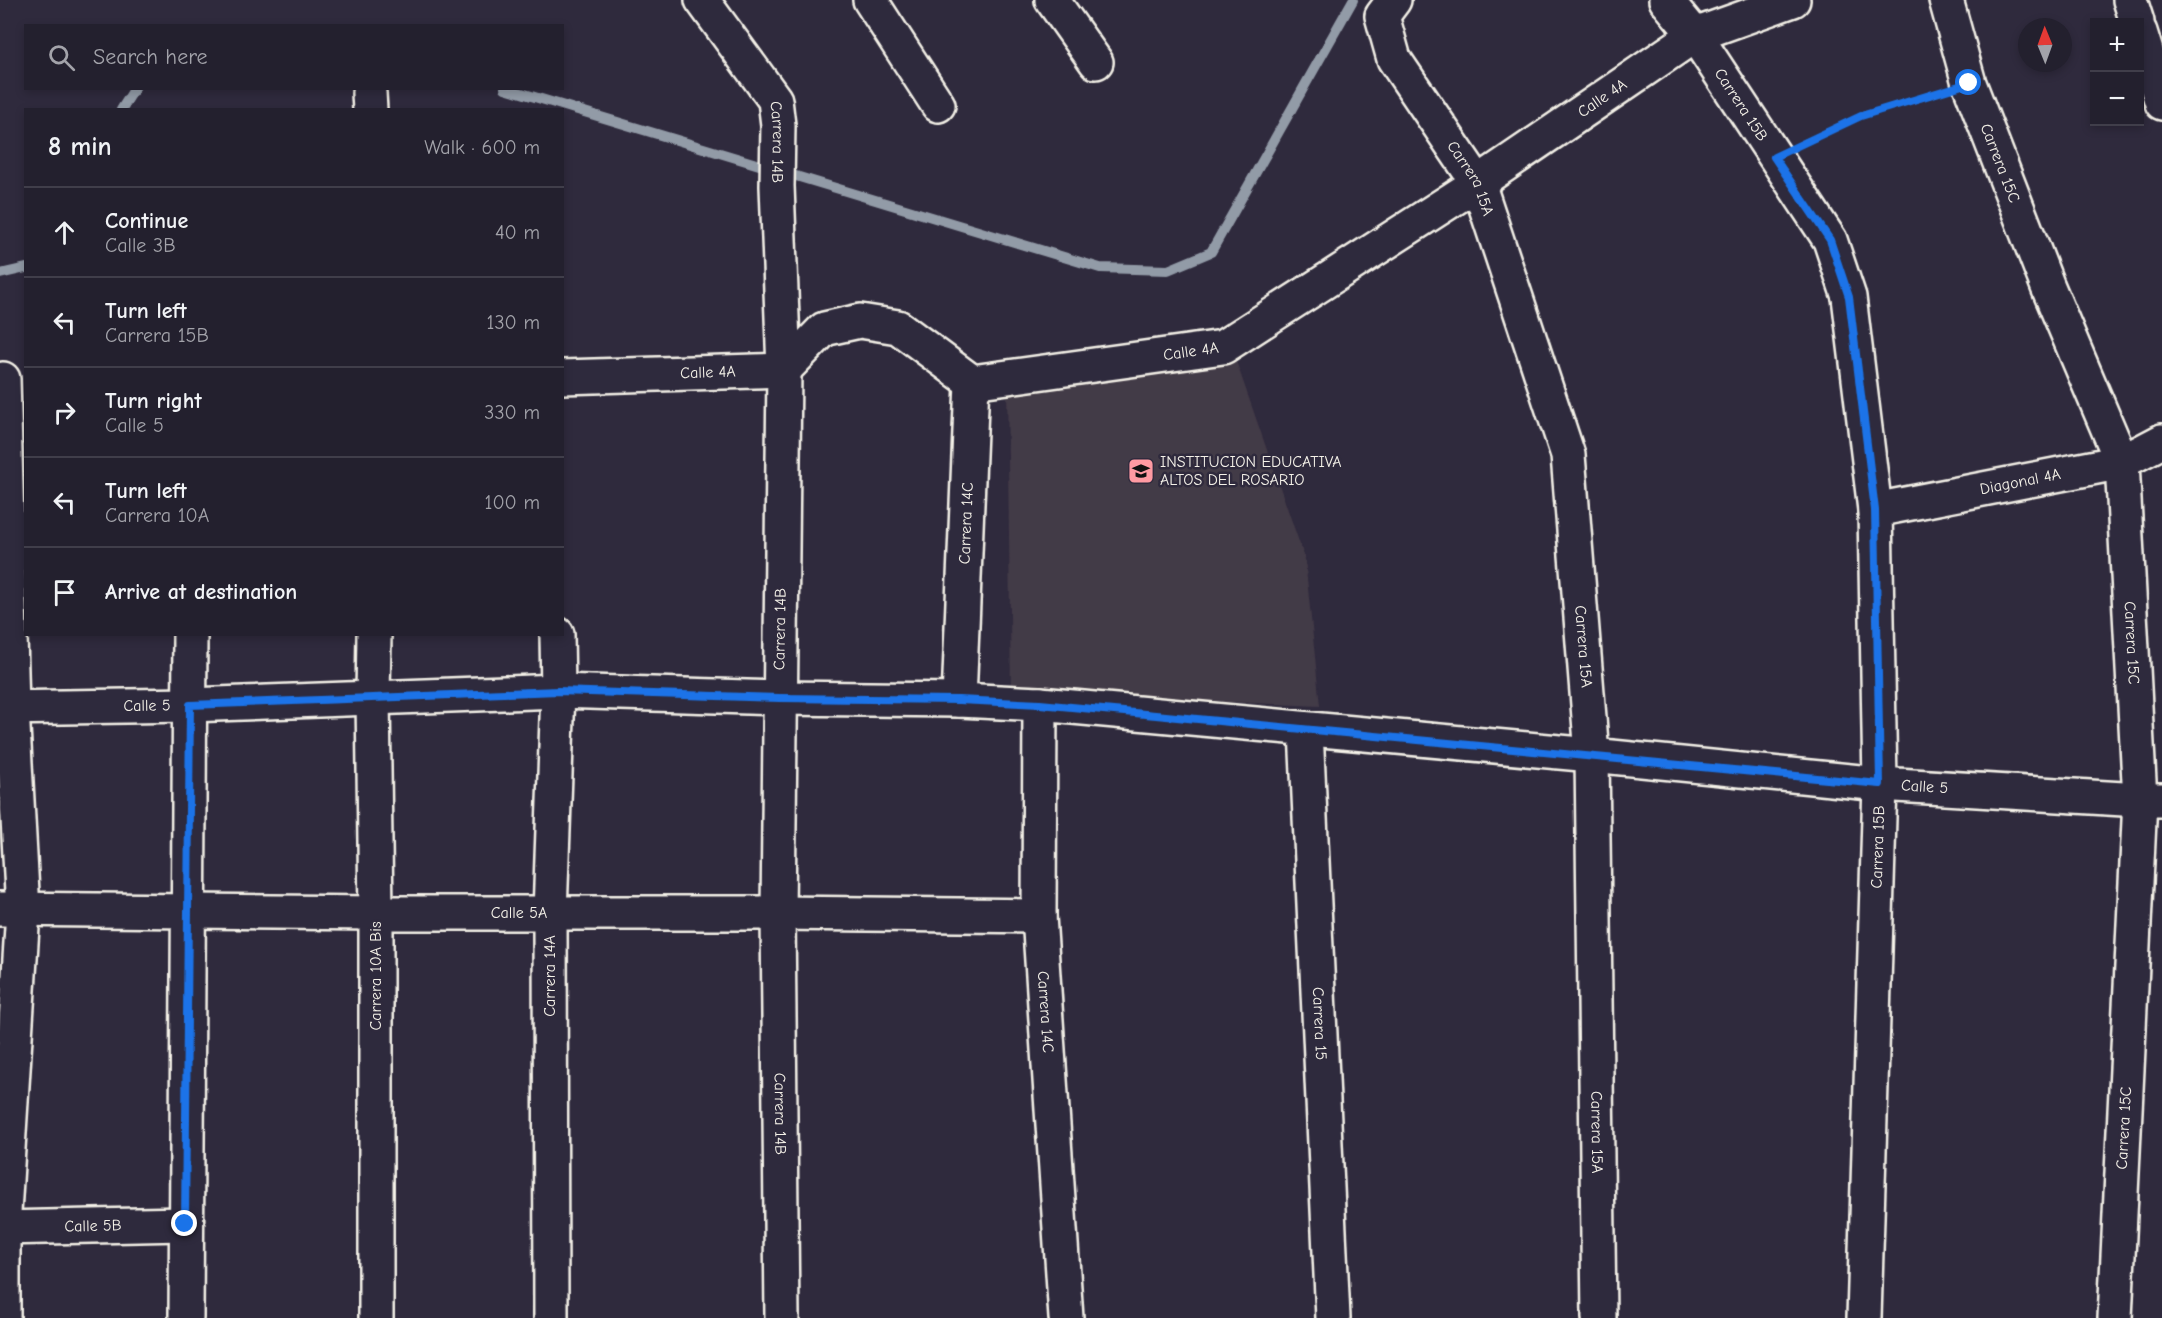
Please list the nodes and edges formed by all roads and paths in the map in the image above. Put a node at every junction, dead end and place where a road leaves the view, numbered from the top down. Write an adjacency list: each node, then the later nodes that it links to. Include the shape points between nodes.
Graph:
1 (702, 0): 18 (street, Carrera 14B, via 775,100)
2 (870, 0): 15 (street)
3 (1052, 0): 12 (street)
4 (1666, 0): 10 (street, Carrera 15B)
5 (1793, 0): 10 (street, Calle 4A)
6 (1946, 0): 13 (street, Carrera 15C)
7 (2130, 0): 9 (street)
8 (1388, 8): 17 (street, Carrera 15A, via 1394,59)
9 (2136, 18)
10 (1695, 35): 16 (street, Carrera 15B); 17 (street, Calle 4A)
11 (2144, 47): 14 (street)
12 (1096, 62)
13 (1969, 83): 16 (path, via 1861,116); 23 (street, Carrera 15C, via 2048,287)
14 (2162, 103)
15 (938, 105)
16 (1774, 157): 24 (street, Carrera 15B, via 1830,240 1849,297)
17 (1478, 183): 21 (street, Calle 4A, via 1223,347); 36 (street, Carrera 15A, via 1568,455)
18 (784, 370): 19 (street, Calle 4A); 21 (street, via 824,329 860,321 898,327); 30 (street, Carrera 14B)
19 (564, 377)
20 (10, 378): 34 (street)
21 (972, 382): 31 (street, Carrera 14C)
22 (2162, 441): 23 (street, Diagonal 4A)
23 (2122, 462): 24 (street, Diagonal 4A); 38 (street, Carrera 15C)
24 (1875, 510): 37 (street, Carrera 15B)
25 (190, 636): 33 (street)
26 (374, 636): 29 (street, Carrera 10A Bis)
27 (557, 636): 28 (street, Carrera 14A)
28 (558, 691): 29 (street, Calle 5); 30 (street, Calle 5); 41 (street, Carrera 14A)
29 (373, 697): 33 (street, Calle 5); 43 (street, Carrera 10A Bis)
30 (779, 698): 31 (street, Calle 5); 42 (street, Carrera 14B)
31 (959, 700): 32 (street, Calle 5)
32 (1040, 704): 35 (street, Calle 5); 44 (street, Carrera 14C)
33 (190, 705): 34 (street, Calle 5); 40 (street)
34 (6, 708): 39 (street)
35 (1306, 730): 36 (street, Calle 5); 53 (street, Carrera 15)
36 (1592, 755): 37 (street, Calle 5); 54 (street, Carrera 15A)
37 (1880, 784): 38 (street, Calle 5); 55 (street, Carrera 15B)
38 (2151, 800): 56 (street, Carrera 15C)
39 (11, 910): 40 (street, Calle 5A); 46 (street)
40 (189, 910): 43 (street, Calle 5A); 45 (street)
41 (550, 913): 42 (street, Calle 5A); 43 (street, Calle 5A); 50 (street, Carrera 14A)
42 (778, 913): 44 (street, Calle 5A); 51 (street, Carrera 14B)
43 (376, 914): 49 (street, Carrera 10A Bis)
44 (1039, 916): 52 (street, Carrera 14C)
45 (185, 1224): 46 (street, Calle 5B); 48 (street)
46 (2, 1228): 47 (street)
47 (3, 1318)
48 (186, 1318)
49 (376, 1318)
50 (551, 1318)
51 (782, 1318)
52 (1066, 1318)
53 (1333, 1318)
54 (1599, 1318)
55 (1864, 1318)
56 (2115, 1318)

